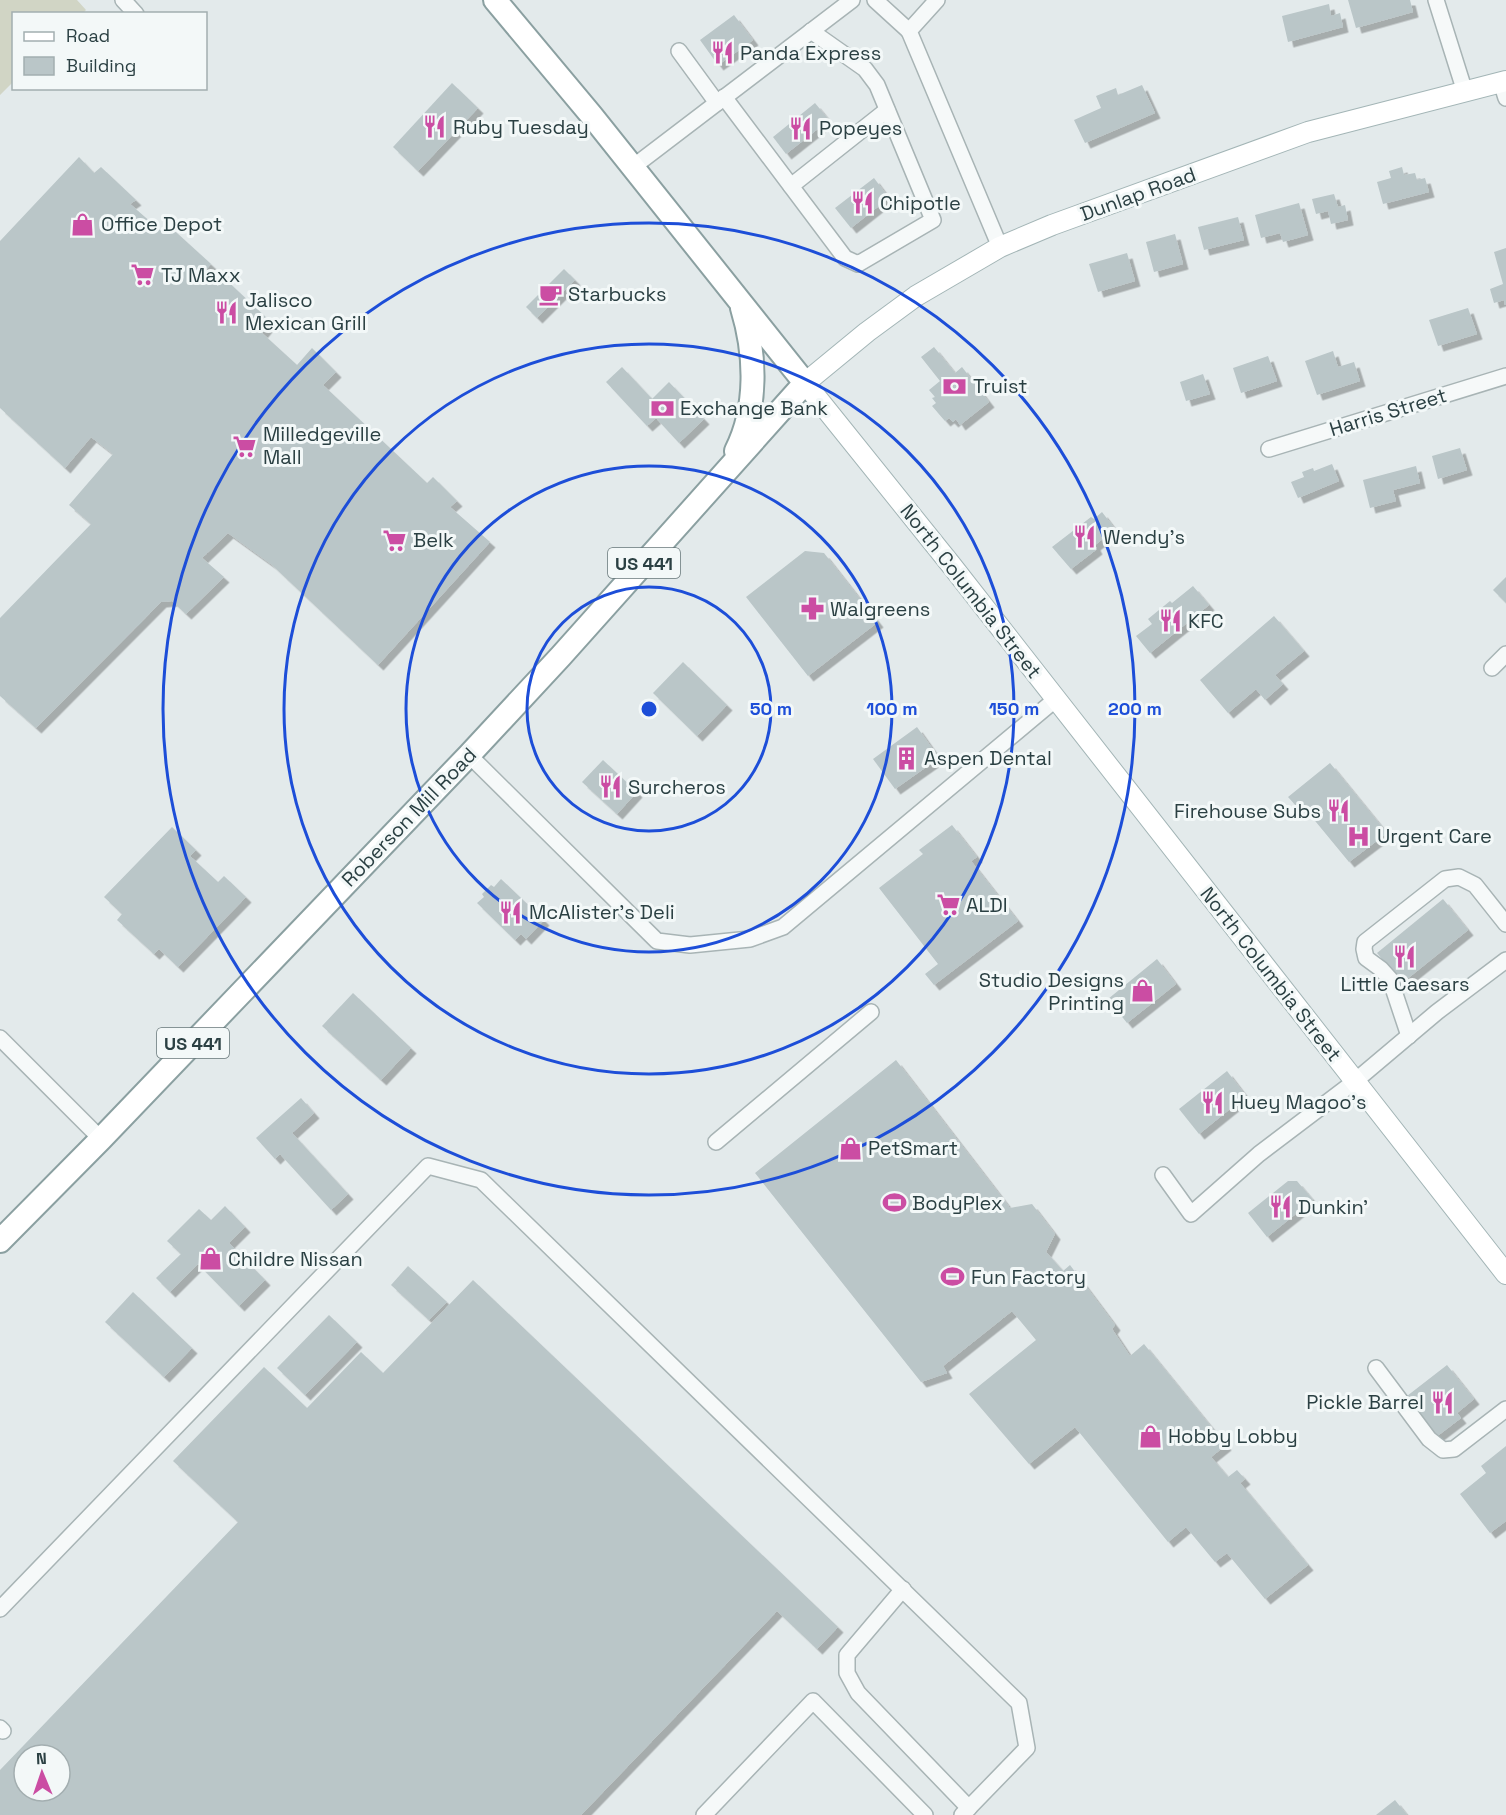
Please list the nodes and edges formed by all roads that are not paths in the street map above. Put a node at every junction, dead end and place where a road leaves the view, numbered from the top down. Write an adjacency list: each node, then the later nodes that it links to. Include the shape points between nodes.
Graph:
1 (123, 0): 7 (street)
2 (495, 0): 15 (highway, North Columbia Street / US 441)
3 (852, 0): 8 (street)
4 (875, 0): 9 (street)
5 (937, 0): 9 (street)
6 (1436, 0): 12 (street)
7 (134, 12)
8 (811, 31): 13 (street); 14 (street, via 866,69)
9 (909, 31): 17 (street)
10 (679, 51): 13 (street)
11 (1504, 87): 12 (main road, Dunlap Road)
12 (1465, 92): 17 (main road, Dunlap Road, via 1308,132)
13 (720, 100): 15 (street); 16 (street)
14 (887, 110): 16 (street); 16 (street, via 933,220 858,264 845,258)
15 (633, 167): 18 (highway, North Columbia Street / US 441)
16 (791, 186)
17 (1000, 246): 20 (main road, Dunlap Road, via 916,296)
18 (740, 300): 20 (highway, North Columbia Street / US 441); 22 (highway, US 441, via 748,328 753,383 749,417)
19 (1506, 376): 21 (street, Harris Street)
20 (805, 383): 22 (highway, Roberson Mill Road / US 441); 25 (main road, North Columbia Street)
21 (1269, 449)
22 (726, 471): 26 (highway, Roberson Mill Road / US 441)
23 (1506, 654): 24 (street)
24 (1492, 668)
25 (1056, 699): 26 (street, via 783,927 750,939 690,945 657,941); 32 (main road, North Columbia Street)
26 (469, 755): 33 (highway, Roberson Mill Road / US 441)
27 (1506, 924): 30 (street, via 1475,885 1460,877 1445,879 1365,942 1365,958 1390,979)
28 (1506, 960): 30 (street)
29 (871, 1012): 34 (street)
30 (1409, 1036): 32 (street)
31 (0, 1038): 33 (street)
32 (1354, 1082): 35 (street, via 1259,1154 1191,1214); 37 (main road, North Columbia Street)
33 (101, 1139): 36 (highway, Roberson Mill Road / US 441)
34 (716, 1142)
35 (1163, 1174)
36 (0, 1240)
37 (1506, 1274)
38 (1376, 1368): 39 (street, via 1429,1439 1443,1450 1454,1449)
39 (1506, 1409)
40 (903, 1590): 41 (street, via 481,1180 428,1166); 42 (street, via 847,1655 848,1673 858,1693); 42 (street, via 1019,1702 1027,1748)
41 (0, 1610)
42 (965, 1812)
43 (704, 1815): 44 (street, via 813,1701)
44 (925, 1815)

